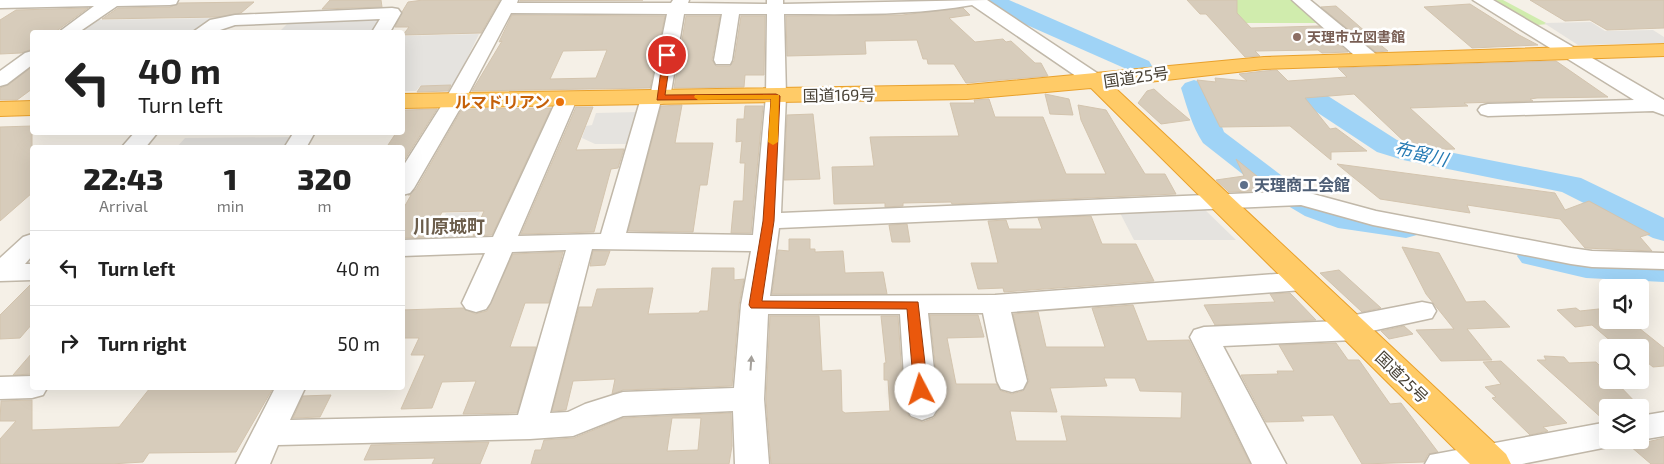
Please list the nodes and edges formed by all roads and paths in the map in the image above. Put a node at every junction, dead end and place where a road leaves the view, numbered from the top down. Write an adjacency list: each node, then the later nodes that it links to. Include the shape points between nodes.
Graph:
1 (170, 0): 8 (street)
2 (397, 0): 10 (street)
3 (971, 0): 13 (street, via 866,9)
4 (976, 0): 28 (street)
5 (1300, 0): 25 (street)
6 (1481, 0): 21 (street)
7 (25, 1): 8 (street); 9 (street)
8 (113, 1): 16 (street)
9 (0, 3)
10 (285, 3): 15 (street)
11 (680, 3): 12 (street); 14 (street); 30 (street)
12 (508, 4): 32 (street)
13 (775, 4): 14 (street); 29 (street)
14 (732, 7): 26 (street)
15 (269, 18): 17 (street, via 235,20); 18 (street); 19 (street, via 392,13)
16 (71, 30)
17 (206, 30)
18 (255, 30)
19 (382, 30)
20 (1664, 50): 21 (highway, 国道25号)
21 (1570, 52): 25 (highway, 国道25号); 34 (street)
22 (30, 58): 23 (street)
23 (0, 59)
24 (30, 59): 27 (street)
25 (1370, 59): 28 (highway, 国道25号, via 1247,64)
26 (723, 60)
27 (0, 80)
28 (1096, 81): 29 (highway, 国道169号, via 967,92); 41 (highway, 国道25号)
29 (776, 96): 30 (highway, 国道169号); 42 (street)
30 (656, 98): 31 (highway, 国道169号); 43 (street)
31 (567, 99): 32 (highway, 国道169号); 46 (street)
32 (455, 100): 33 (highway, 国道169号); 40 (street)
33 (405, 101)
34 (1662, 107): 37 (street)
35 (30, 108): 36 (highway)
36 (0, 109)
37 (1488, 110)
38 (145, 135): 39 (street)
39 (135, 145)
40 (405, 183)
41 (1219, 200): 42 (street); 48 (street, via 1296,198 1373,218 1571,256); 51 (highway, 国道25号)
42 (767, 232): 43 (street); 55 (street)
43 (611, 241): 44 (street)
44 (581, 242): 46 (street); 66 (street)
45 (30, 244): 50 (street)
46 (502, 244): 47 (street); 52 (street)
47 (405, 248)
48 (1664, 261)
49 (30, 272): 50 (street)
50 (0, 273)
51 (1302, 281): 54 (street); 57 (highway, 国道25号)
52 (476, 303)
53 (913, 304): 54 (street); 55 (street); 63 (street)
54 (995, 304): 58 (street)
55 (755, 305): 62 (street, one-way to 55)
56 (1422, 311): 57 (street)
57 (1352, 328): 69 (highway, 国道25号); 72 (street, via 1204,337)
58 (1012, 382)
59 (30, 387): 60 (street)
60 (0, 388)
61 (289, 390): 67 (street)
62 (748, 399): 66 (street, via 623,404 596,412 573,424); 71 (street)
63 (922, 408)
64 (1664, 424): 65 (street)
65 (1649, 426)
66 (530, 427): 67 (street)
67 (267, 433): 70 (street)
68 (1599, 436): 69 (street)
69 (1490, 461): 73 (street)
70 (253, 464)
71 (752, 464)
72 (1269, 464)
73 (1442, 464)

